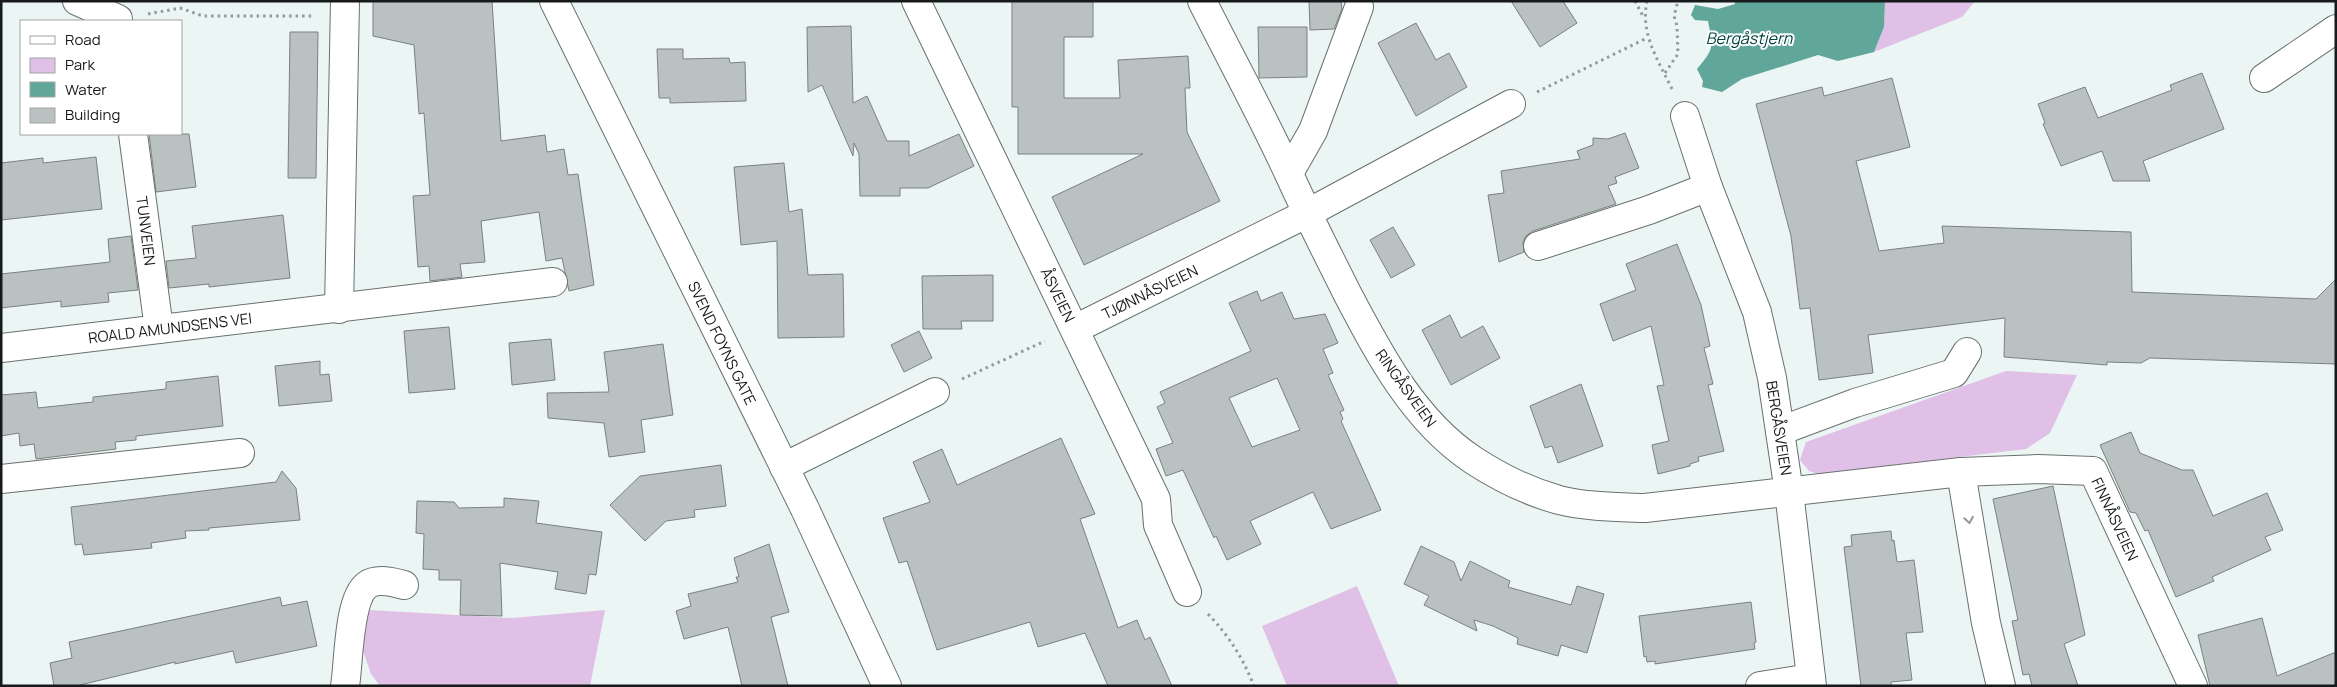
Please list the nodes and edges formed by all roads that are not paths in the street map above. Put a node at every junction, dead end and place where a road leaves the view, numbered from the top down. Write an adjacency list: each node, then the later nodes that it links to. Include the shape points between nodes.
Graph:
1 (77, 1): 7 (street)
2 (554, 1): 26 (street, SVEND FOYNS GATE)
3 (916, 1): 20 (street, ÅSVEIEN)
4 (1202, 1): 13 (street, RINGÅSVEIEN)
5 (1359, 7): 13 (street, via 1313,131)
6 (345, 8): 18 (street)
7 (118, 20)
8 (2336, 29): 9 (street)
9 (2264, 78)
10 (1511, 104): 15 (street, TJØNNÅSVEIEN)
11 (1685, 116): 14 (street, BERGÅSVEIEN)
12 (133, 135): 19 (street, TUNVEIEN)
13 (1289, 173): 15 (street, RINGÅSVEIEN)
14 (1708, 187): 16 (street); 24 (street, BERGÅSVEIEN, via 1757,312)
15 (1306, 214): 20 (street, TJØNNÅSVEIEN); 29 (street, RINGÅSVEIEN, via 1376,348 1439,433 1473,460 1512,481 1559,500 1596,506 1645,508)
16 (1538, 246)
17 (553, 282): 18 (street, ROALD AMUNDSENS VEI)
18 (339, 309): 19 (street, ROALD AMUNDSENS VEI)
19 (159, 329): 21 (street, ROALD AMUNDSENS VEI)
20 (1074, 329): 31 (street, ÅSVEIEN, via 1156,500 1158,525)
21 (1, 348)
22 (1967, 352): 24 (street, via 1954,373 1855,403)
23 (935, 392): 26 (street)
24 (1780, 431): 29 (street, BERGÅSVEIEN)
25 (240, 454): 28 (street)
26 (784, 467): 34 (street, SVEND FOYNS GATE)
27 (1961, 472): 29 (street, FINNÅSVEIEN); 36 (street, one-way to 36, via 1986,623); 37 (street, FINNÅSVEIEN, via 2038,469 2093,472)
28 (1, 479)
29 (1789, 492): 32 (street, BERGÅSVEIEN)
30 (404, 585): 33 (street, via 377,581 367,585 358,595 353,612)
31 (1187, 592)
32 (1812, 682): 35 (street, BERGÅSVEIEN)
33 (345, 686)
34 (887, 686)
35 (1760, 686)
36 (2001, 686)
37 (2193, 686)

